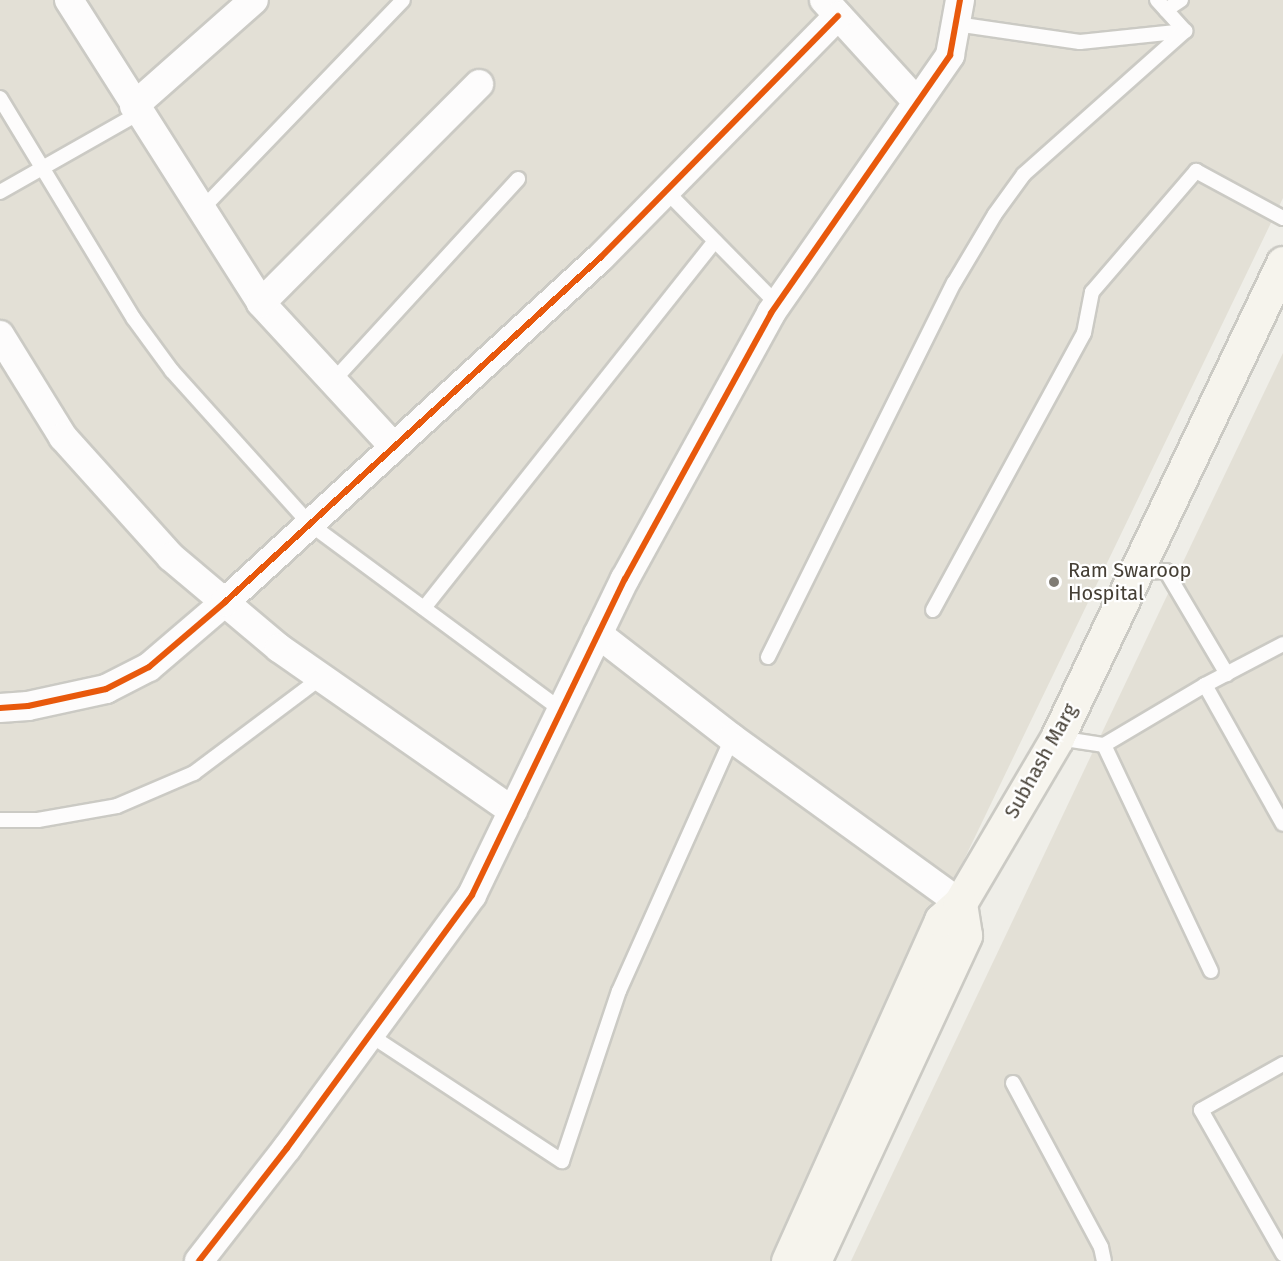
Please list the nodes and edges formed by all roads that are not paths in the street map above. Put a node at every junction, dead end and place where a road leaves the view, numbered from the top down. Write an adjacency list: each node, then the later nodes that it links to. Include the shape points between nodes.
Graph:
1 (69, 0): 12 (street)
2 (254, 0): 12 (street)
3 (403, 0): 17 (lane)
4 (1181, 0): 5 (lane)
5 (1162, 5): 8 (lane)
6 (831, 8): 11 (street); 15 (street)
7 (958, 12): 8 (lane, via 1080,42); 11 (street, via 950,55)
8 (1185, 31): 33 (lane, via 1024,174 995,214 954,283)
9 (479, 84): 21 (street)
10 (0, 98): 13 (lane)
11 (918, 102): 22 (street)
12 (136, 110): 13 (lane); 17 (street)
13 (41, 169): 16 (lane); 26 (lane, via 134,319 172,371)
14 (518, 179): 24 (lane)
15 (666, 191): 19 (lane); 25 (street, via 601,257)
16 (0, 192)
17 (201, 210): 21 (street)
18 (1283, 218): 30 (lane, via 1196,171 1092,292 1084,333)
19 (715, 241): 22 (lane); 29 (lane)
20 (1283, 263): 27 (main road, Subhash Marg)
21 (261, 303): 24 (street)
22 (777, 304): 31 (street)
23 (2, 342): 28 (street, via 63,437 171,557)
24 (333, 381): 25 (street)
25 (394, 447): 26 (street)
26 (310, 524): 28 (street); 29 (lane)
27 (1135, 572): 34 (lane, via 1166,571); 40 (main road, Subhash Marg)
28 (225, 602): 35 (street, via 279,648); 37 (street, via 149,667 106,689)
29 (424, 609): 38 (lane)
30 (933, 610)
31 (598, 634): 38 (street); 39 (street)
32 (1283, 644): 34 (lane)
33 (768, 657)
34 (1227, 674): 36 (lane)
35 (322, 677): 42 (street); 43 (lane, via 194,773 117,806 38,820)
36 (1205, 685): 41 (lane); 44 (lane)
37 (0, 708)
38 (561, 710): 42 (street)
39 (732, 738): 45 (street); 47 (lane, via 619,991 562,1161)
40 (1057, 738): 41 (lane); 45 (main road, Subhash Marg)
41 (1104, 745): 46 (lane)
42 (513, 810): 47 (street, via 472,895)
43 (0, 820)
44 (1283, 824)
45 (960, 903): 52 (main road, Subhash Marg, via 941,920); 53 (main road, via 965,935)
46 (1211, 971)
47 (370, 1035): 51 (street)
48 (1283, 1064): 50 (lane, via 1201,1110)
49 (1013, 1083): 54 (lane, via 1101,1247)
50 (1283, 1254)
51 (199, 1261)
52 (788, 1261)
53 (814, 1261)
54 (1104, 1261)

